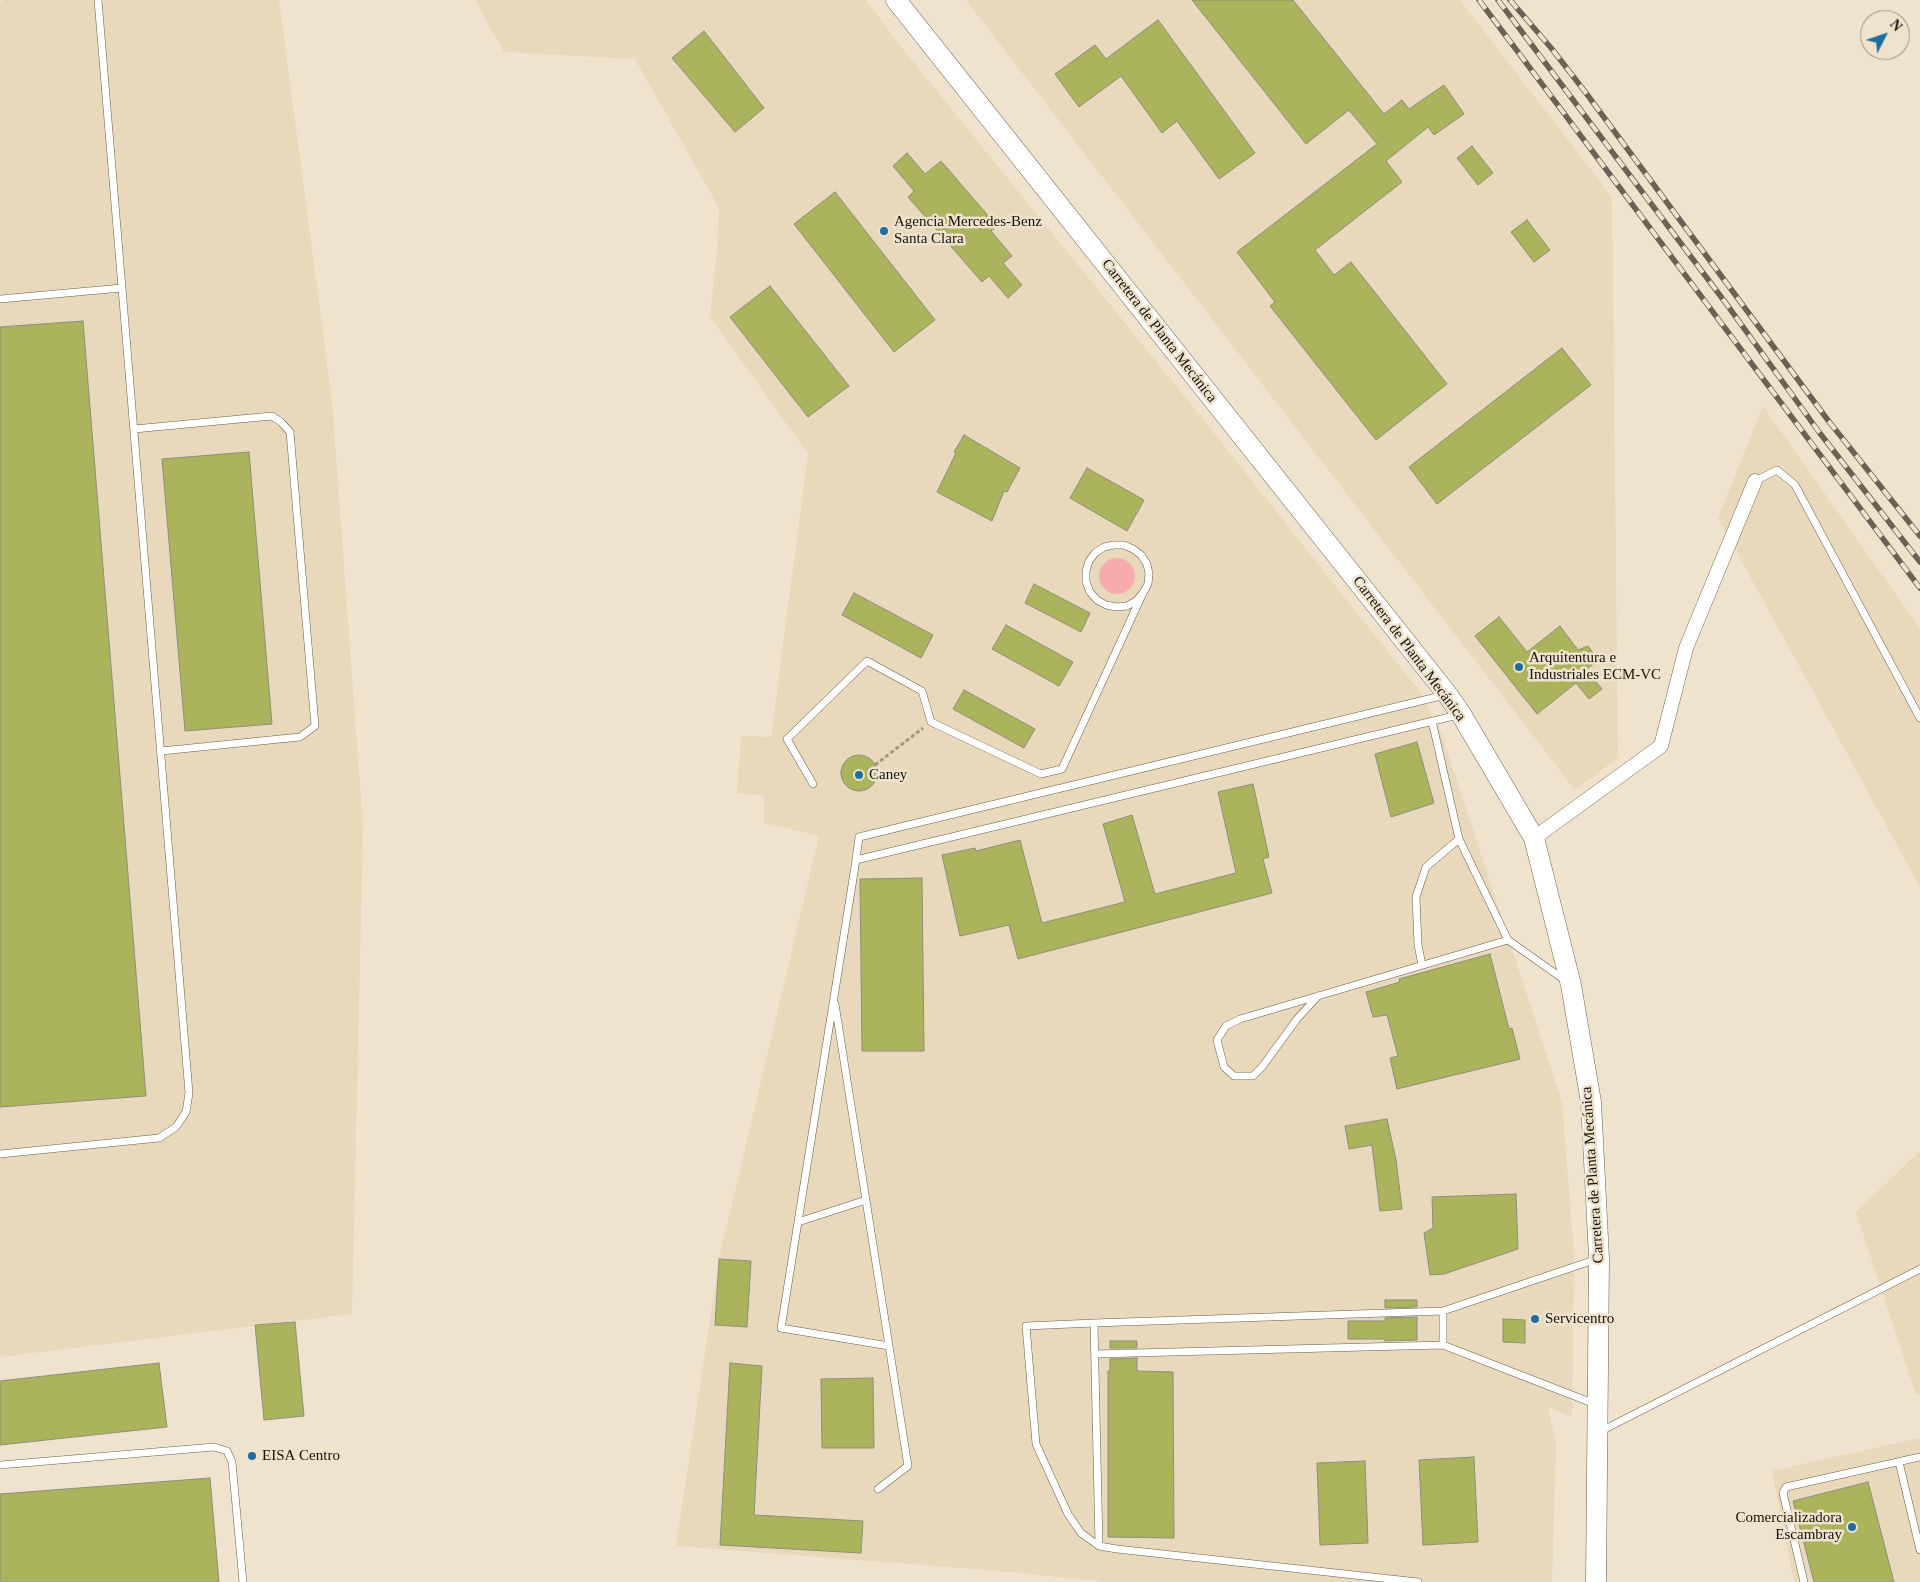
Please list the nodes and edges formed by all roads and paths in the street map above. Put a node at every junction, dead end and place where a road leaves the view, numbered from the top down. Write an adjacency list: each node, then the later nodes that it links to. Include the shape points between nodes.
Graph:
1 (98, 0): 3 (lane)
2 (896, 0): 8 (street, Carretera de Planta Mecánica)
3 (122, 288): 4 (lane); 5 (lane)
4 (0, 299)
5 (134, 430): 13 (lane); 13 (lane, via 272,416 290,432 315,726 300,737)
6 (1755, 481): 10 (lane, via 1777,470 1795,484); 16 (street, via 1686,648 1661,746)
7 (1143, 593): 7 (lane, via 1149,574 1141,555 1133,549 1114,545 1100,550 1089,561 1086,571 1088,587 1097,600 1106,605 1127,606); 12 (lane, via 1062,769 1040,774)
8 (1447, 694): 9 (street, Carretera de Planta Mecánica); 18 (lane, via 859,837)
9 (1461, 714): 11 (lane); 16 (street, Carretera de Planta Mecánica)
10 (1920, 718)
11 (1432, 721): 17 (lane); 18 (lane)
12 (931, 722): 14 (path); 15 (lane, via 922,691 867,661 787,739)
13 (160, 751): 24 (lane, via 189,1093 186,1112 176,1127 159,1138)
14 (875, 765)
15 (813, 784)
16 (1534, 838): 21 (street, Carretera de Planta Mecánica)
17 (1459, 839): 19 (lane); 20 (lane, via 1426,867 1416,897)
18 (856, 860): 22 (lane)
19 (1508, 940): 20 (lane); 21 (lane)
20 (1422, 965): 23 (lane)
21 (1571, 985): 27 (street, Carretera de Planta Mecánica, via 1591,1102)
22 (834, 996): 25 (lane); 26 (lane)
23 (1318, 996): 23 (lane, via 1240,1018 1226,1026 1217,1040 1224,1067 1234,1076 1253,1076)
24 (0, 1154)
25 (866, 1200): 26 (lane); 32 (lane)
26 (798, 1222): 32 (lane, via 781,1328)
27 (1600, 1258): 29 (lane); 34 (street, Carretera de Planta Mecánica)
28 (1920, 1269): 35 (lane)
29 (1443, 1311): 30 (lane); 31 (lane)
30 (1094, 1323): 33 (lane); 40 (lane, via 1026,1326 1036,1444 1068,1514 1081,1532)
31 (1443, 1345): 33 (lane); 34 (lane)
32 (889, 1346): 39 (lane, via 908,1466)
33 (1095, 1354): 40 (lane)
34 (1598, 1406): 35 (street, Carretera de Planta Mecánica)
35 (1598, 1432): 44 (street, Carretera de Planta Mecánica)
36 (1920, 1457): 37 (lane)
37 (1899, 1462): 41 (lane); 45 (lane, via 1786,1487 1783,1493)
38 (0, 1465): 42 (lane, via 214,1447 226,1451 232,1462)
39 (878, 1489)
40 (1099, 1546): 43 (lane)
41 (1920, 1550)
42 (243, 1582)
43 (1418, 1582)
44 (1596, 1582)
45 (1804, 1582)

